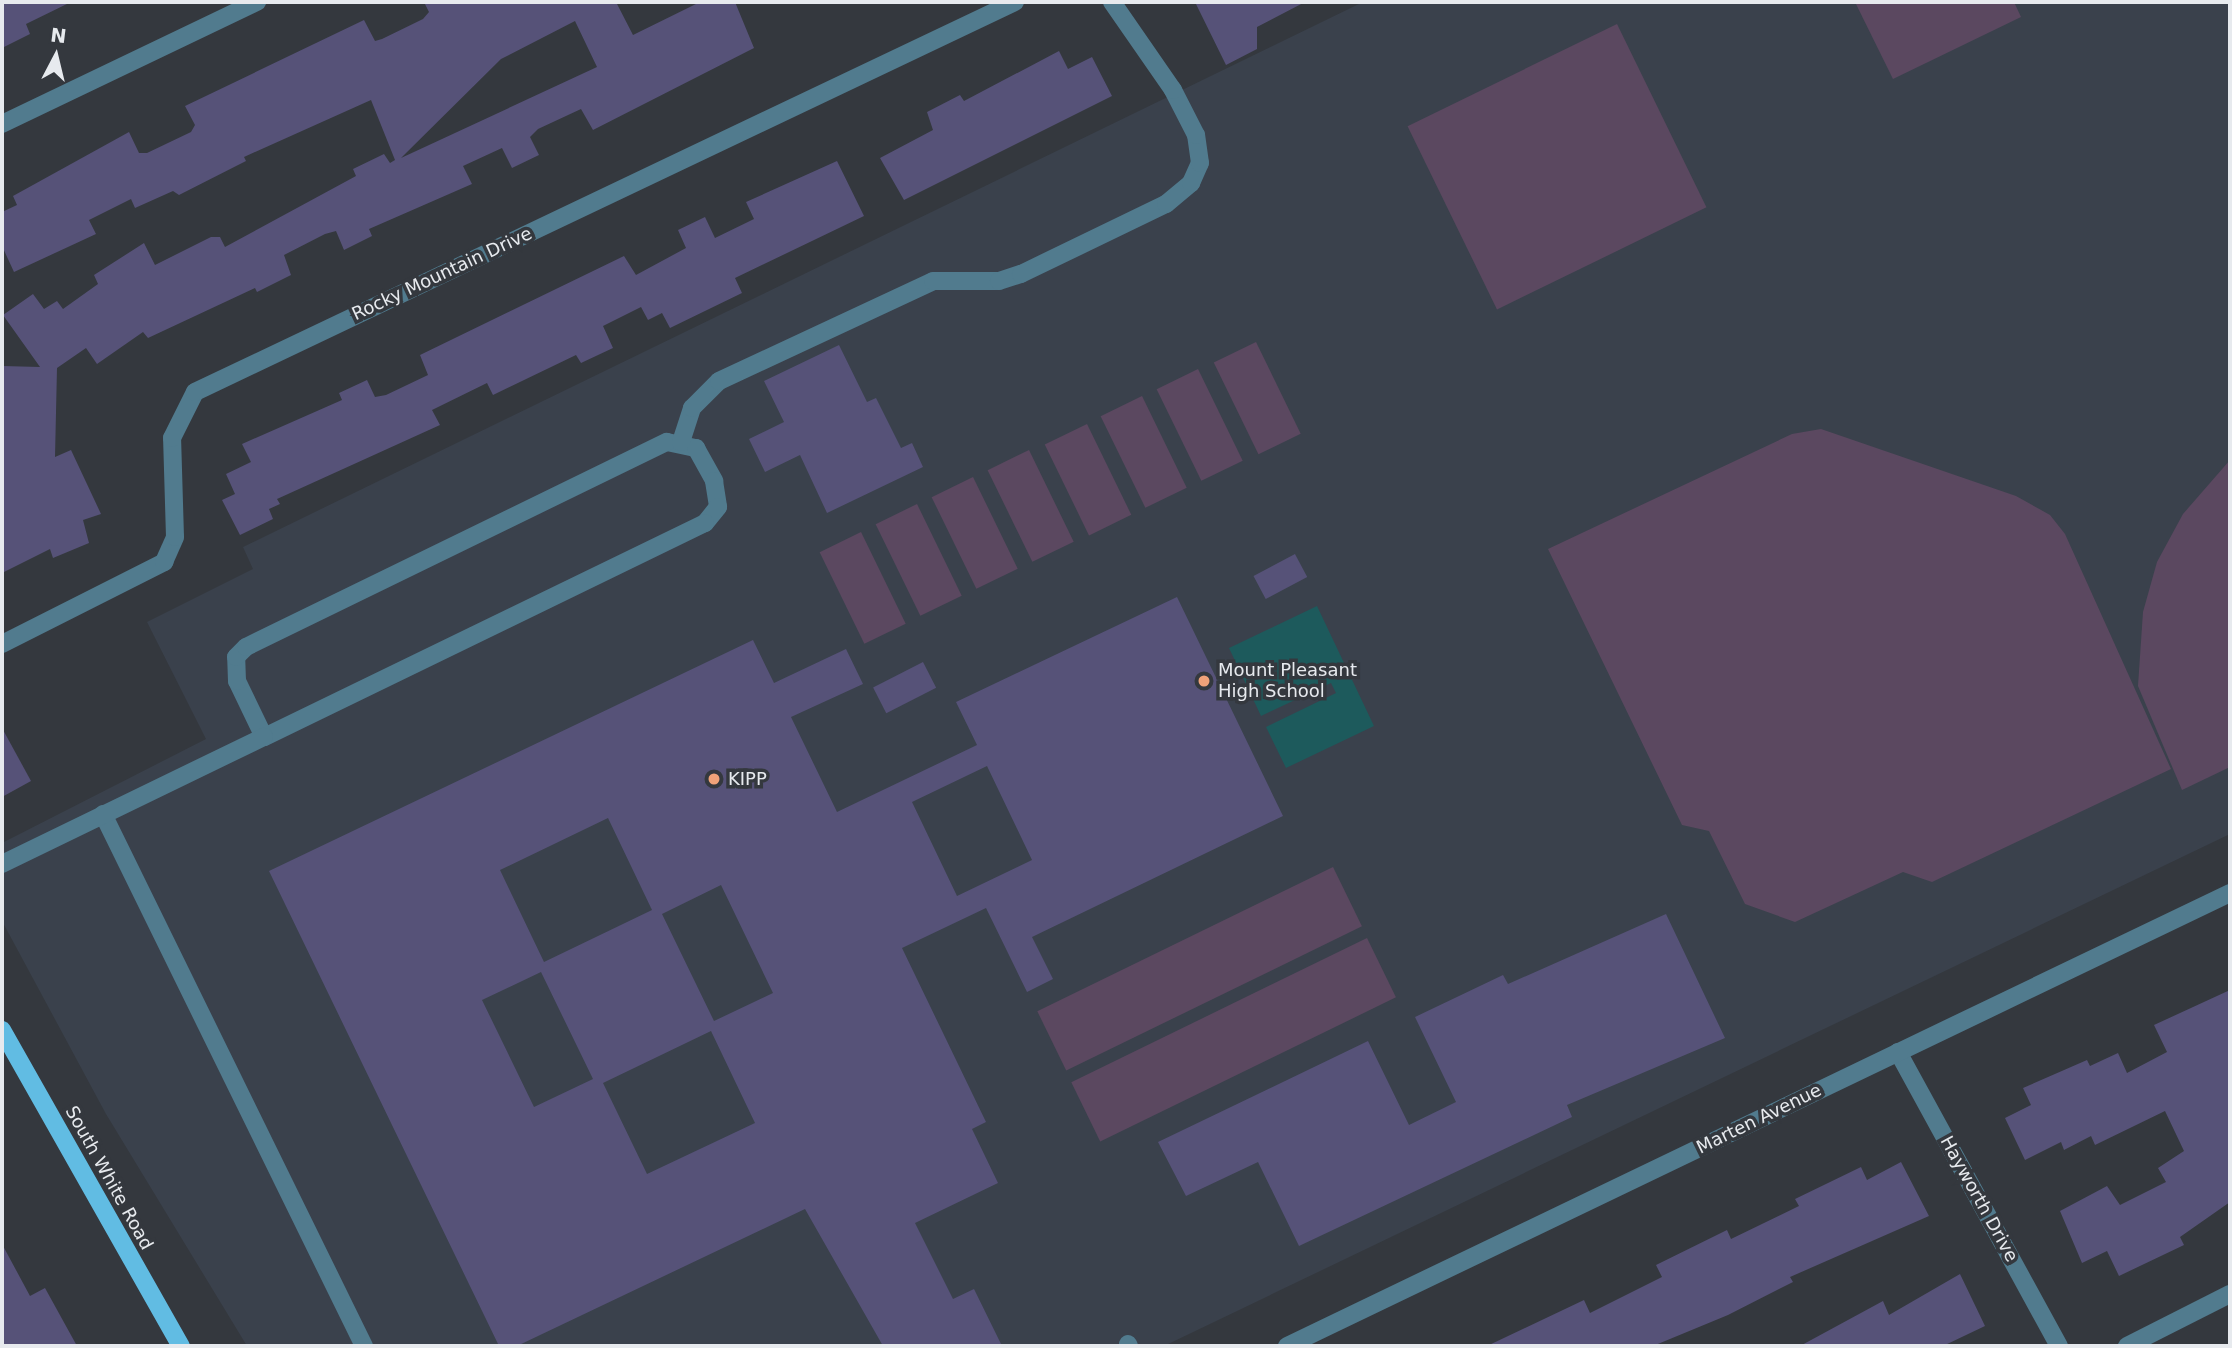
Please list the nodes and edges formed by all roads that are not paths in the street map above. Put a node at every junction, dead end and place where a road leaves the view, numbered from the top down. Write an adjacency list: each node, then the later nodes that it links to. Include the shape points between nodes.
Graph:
1 (257, 2): 4 (street)
2 (1016, 2): 6 (street, Rocky Mountain Drive, via 195,392 172,438 175,537 164,562)
3 (1112, 2): 5 (street, via 1174,90 1196,135 1200,163 1191,183 1166,204 1021,274 933,281 719,381 692,408)
4 (2, 124)
5 (681, 442): 7 (street, via 667,442 246,647 236,657 237,681); 7 (street, via 696,448 714,481 718,507 705,523)
6 (2, 644)
7 (264, 737): 8 (street)
8 (103, 814): 9 (street); 15 (street)
9 (2, 864)
10 (2230, 893): 12 (street, Marten Avenue)
11 (2, 1030): 14 (main road, South White Road)
12 (1898, 1052): 16 (street, Marten Avenue); 17 (street, Hayworth Drive)
13 (2230, 1294): 18 (street)
14 (181, 1346)
15 (364, 1346)
16 (1287, 1346)
17 (2059, 1346)
18 (2127, 1346)

